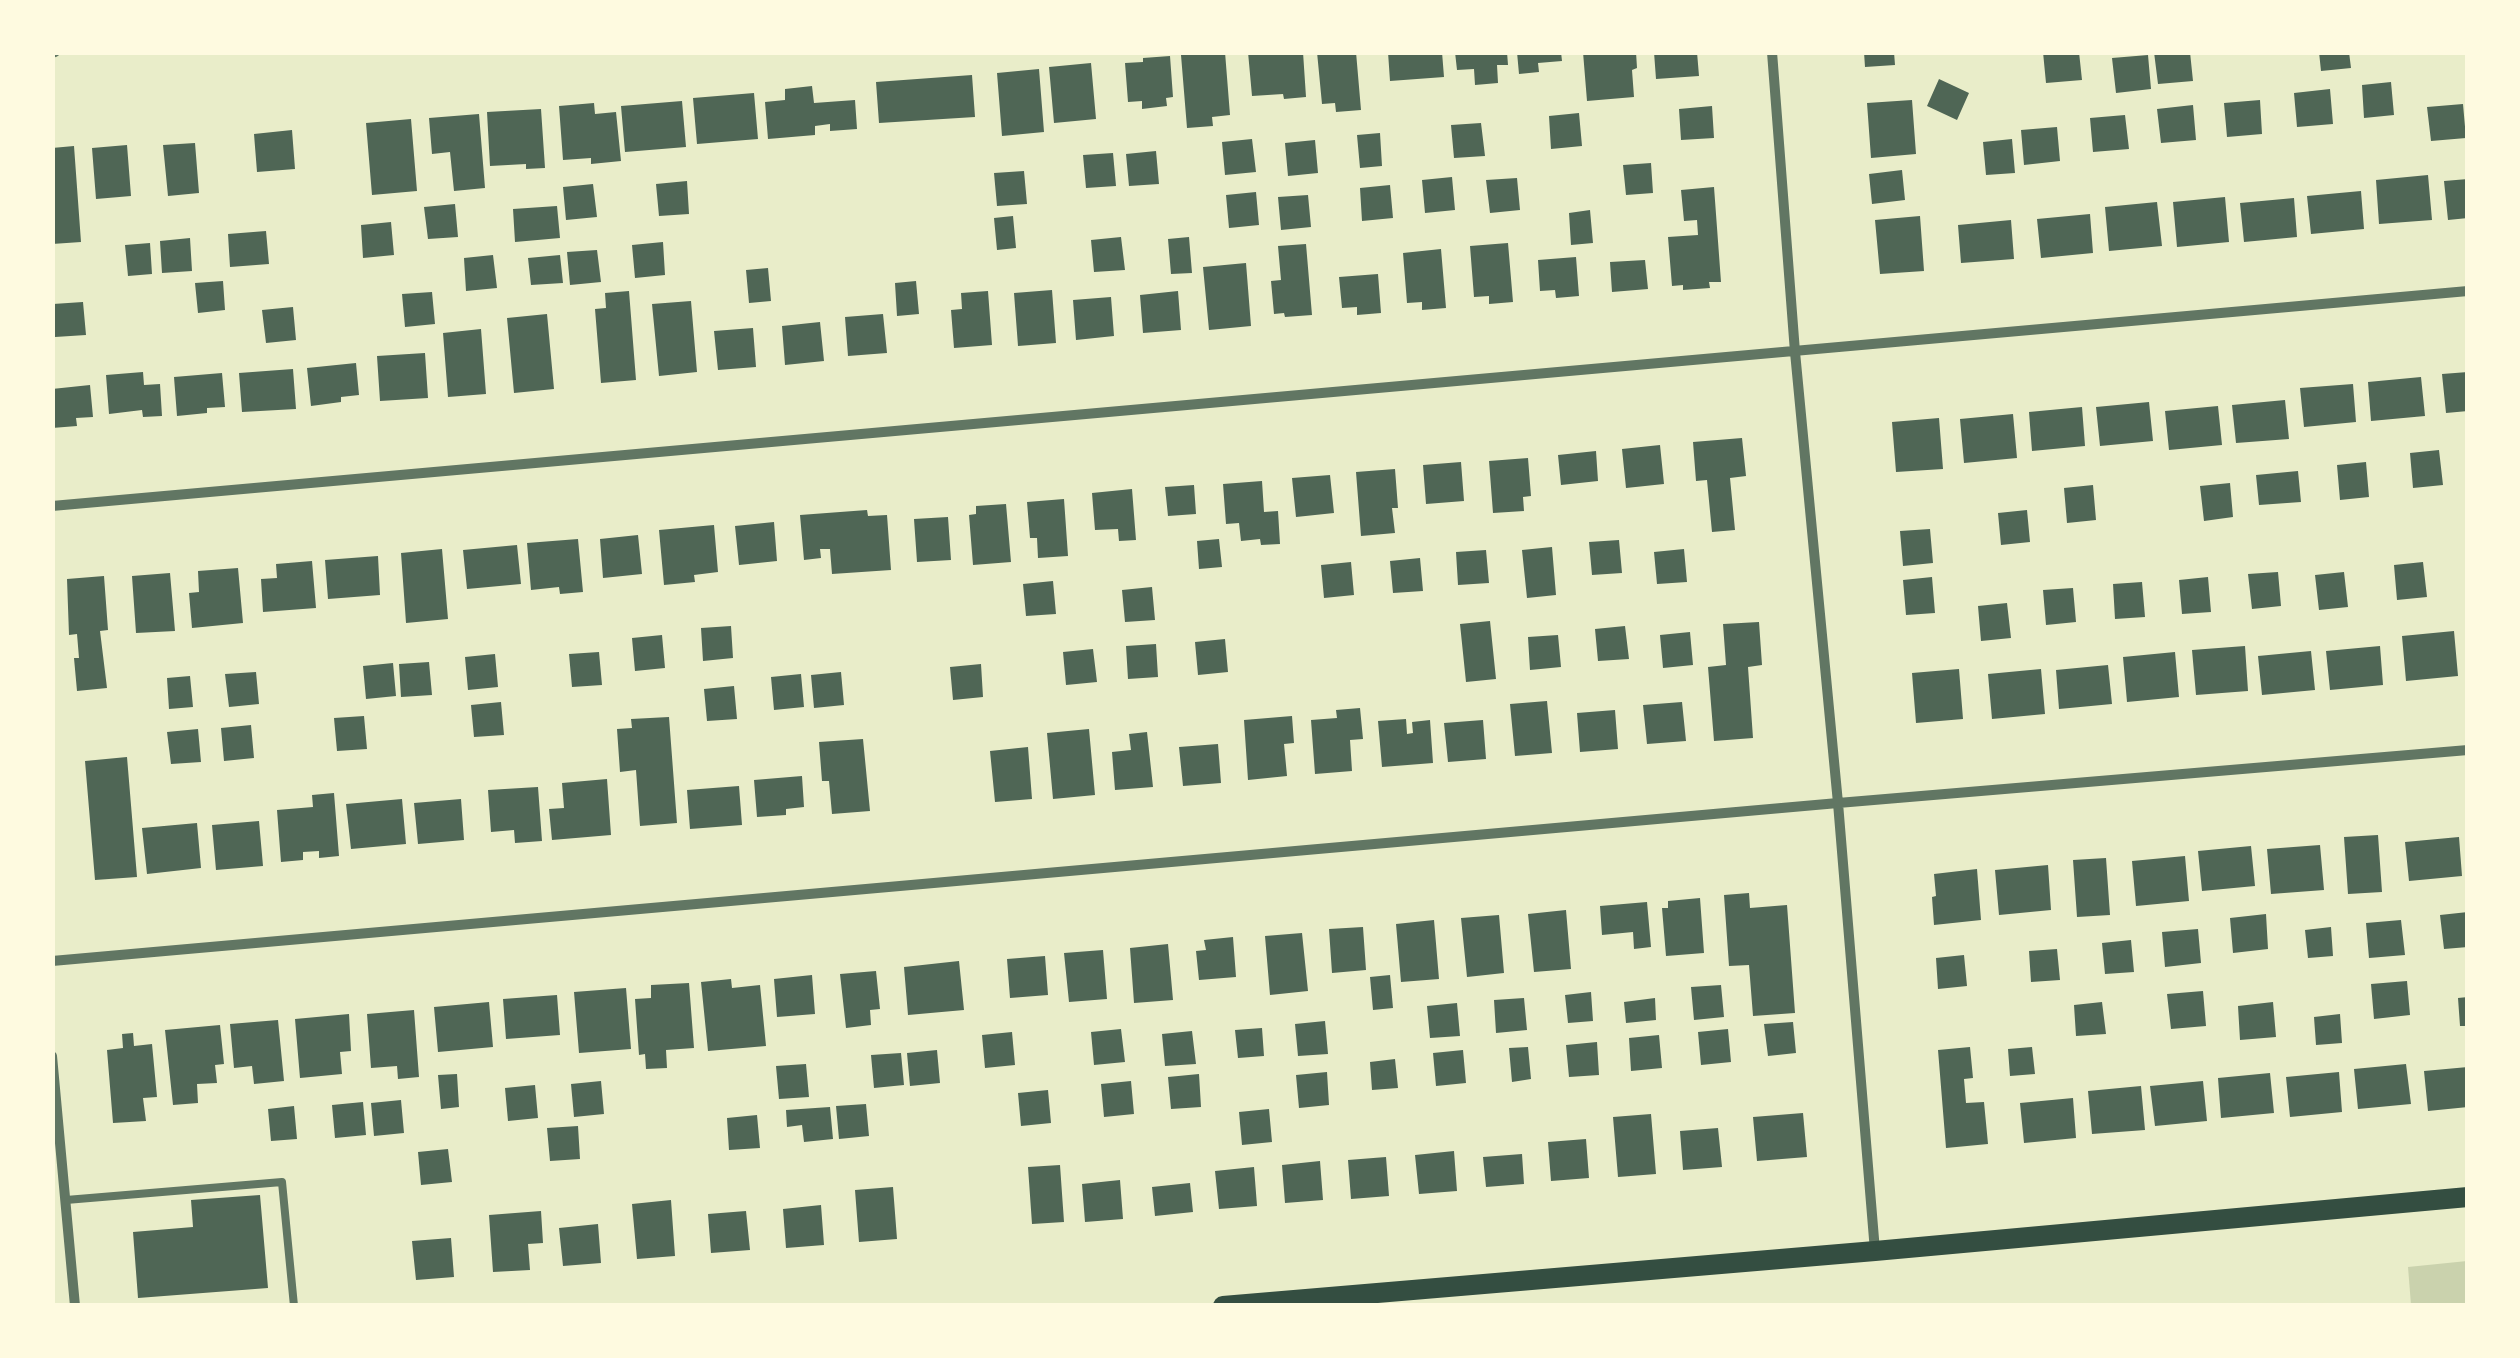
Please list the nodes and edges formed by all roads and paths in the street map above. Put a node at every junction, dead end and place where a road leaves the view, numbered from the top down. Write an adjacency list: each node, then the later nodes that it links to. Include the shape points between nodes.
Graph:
1 (1772, 52): 3 (street)
2 (2468, 291): 3 (street)
3 (1795, 352): 4 (street); 6 (street)
4 (52, 506)
5 (2468, 750): 6 (street)
6 (1838, 803): 7 (street); 11 (street)
7 (52, 961)
8 (52, 1056): 10 (street)
9 (2468, 1197): 11 (main road)
10 (66, 1200): 12 (street); 13 (lane, via 282,1182)
11 (1874, 1251): 14 (main road)
12 (75, 1306)
13 (294, 1306)
14 (1224, 1306)

